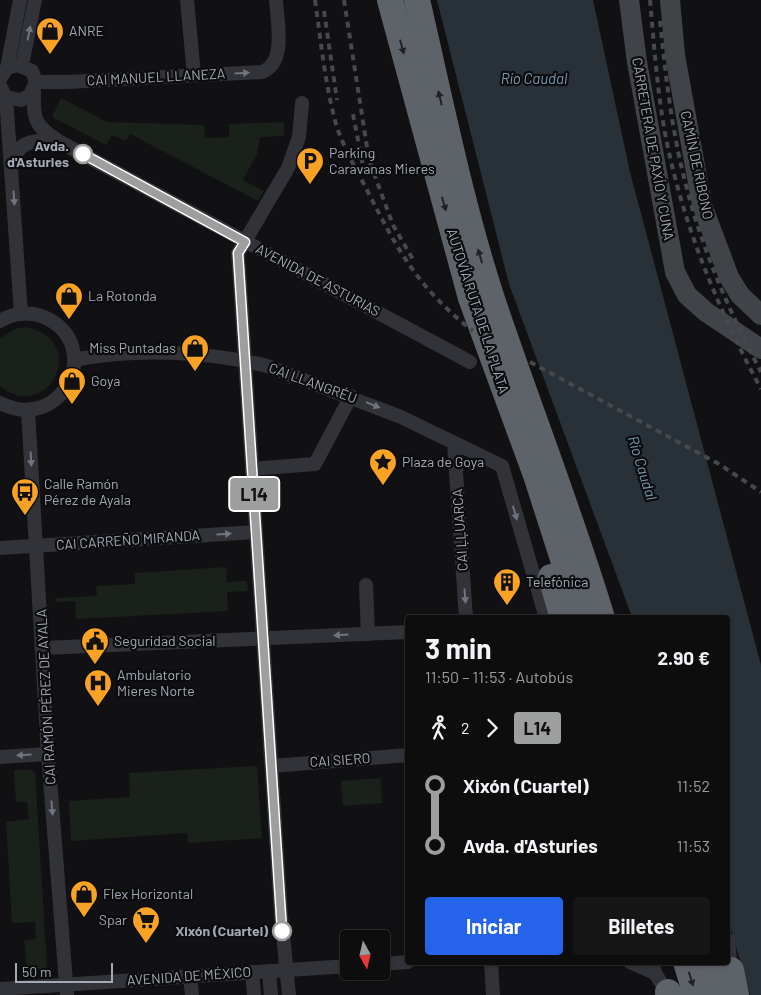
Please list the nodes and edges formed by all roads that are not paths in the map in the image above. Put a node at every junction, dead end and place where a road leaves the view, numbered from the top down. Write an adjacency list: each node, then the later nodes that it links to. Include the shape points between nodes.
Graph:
1 (20, 0): 10 (street)
2 (35, 0): 9 (street, one-way to 2)
3 (187, 0): 11 (street)
4 (276, 0): 11 (street, CAI MANUEL LLANEZA, one-way to 4, via 269,69 274,64 278,47)
5 (390, 0): 27 (highway, AUTOVÍA RUTA DE LA PLATA, one-way to 27, via 471,298)
6 (417, 0): 18 (highway, AUTOVÍA RUTA DE LA PLATA, one-way to 6, via 461,188)
7 (629, 0): 22 (street, CARRETERA DE PAXÍO Y CUNA, via 675,272 687,295 706,312)
8 (670, 0): 20 (street, CAMÍN DE RIBONO, via 675,56 702,205 729,277 740,295)
9 (22, 65): 10 (street); 12 (street, via 32,72)
10 (4, 74)
11 (194, 75): 12 (street, CAI MANUEL LLANEZA)
12 (35, 86): 13 (street, CAI MANUEL LLANEZA, via 21,100); 15 (street, AVENIDA DE ASTURIAS, via 36,121 42,130)
13 (3, 91): 16 (street)
14 (302, 103): 17 (street, via 299,138 288,168)
15 (60, 142): 16 (street, AVENIDA DE ASTURIAS, via 41,140 19,148); 17 (street, AVENIDA DE ASTURIAS)
16 (12, 171): 19 (street, one-way to 19)
17 (245, 242): 24 (street, via 238,253); 25 (street, AVENIDA DE ASTURIAS)
18 (491, 295): 35 (highway, AUTOVÍA RUTA DE LA PLATA); 42 (highway, via 529,377 595,540)
19 (21, 314): 21 (street); 23 (street, via 37,315 52,321 67,338)
20 (761, 315)
21 (0, 321)
22 (761, 349)
23 (74, 360): 24 (street, CAI LLANGRÉU, via 117,355 184,354); 29 (street, via 73,375 57,399 44,407)
24 (245, 360): 26 (street, CAI LLANGRÉU); 31 (street)
25 (470, 362)
26 (351, 396): 30 (street, CAI LLANGRÉU, one-way to 30); 31 (street, via 315,464)
27 (506, 397): 35 (highway, AUTOVÍA RUTA DE LA PLATA, via 536,475); 39 (highway, via 512,446)
28 (0, 403): 29 (street, via 15,410)
29 (28, 410): 33 (street, CAI RAMÓN PÉREZ DE AYALA, one-way to 33)
30 (454, 443): 37 (street, CAI ḶḶUARCA, one-way to 37); 38 (street, CAI LLANGRÉU, one-way to 38, via 502,466)
31 (252, 469): 32 (street)
32 (256, 532): 33 (street, CAI CARREÑO MIRANDA, one-way to 32); 45 (street)
33 (36, 546): 34 (street, CAI CARREÑO MIRANDA); 46 (street, CAI RAMÓN PÉREZ DE AYALA)
34 (0, 548)
35 (573, 555): 40 (highway, AUTOVÍA RUTA DE LA PLATA); 41 (highway, AUTOVÍA RUTA DE LA PLATA)
36 (366, 586): 44 (street)
37 (466, 615)
38 (545, 615)
39 (562, 615)
40 (582, 615)
41 (601, 615)
42 (619, 615)
43 (405, 632): 44 (street)
44 (368, 634): 45 (street, one-way to 45)
45 (264, 639): 46 (street); 50 (street)
46 (43, 648): 47 (street, CAI RAMÓN PÉREZ DE AYALA)
47 (48, 754): 49 (street, one-way to 49); 66 (street, CAI RAMÓN PÉREZ DE AYALA, one-way to 66)
48 (405, 755): 50 (street, CAI SIERO)
49 (0, 757)
50 (272, 766): 59 (street, via 281,915)
51 (730, 960): 60 (street)
52 (405, 962): 53 (street)
53 (390, 963)
54 (491, 965): 72 (street)
55 (635, 965): 64 (street)
56 (687, 965): 73 (highway, one-way to 73)
57 (707, 965): 75 (highway, bridge)
58 (340, 967): 59 (street, AVENIDA DE MÉXICO)
59 (288, 970): 61 (street, AVENIDA DE MÉXICO); 71 (street)
60 (731, 970): 74 (street, via 721,990); 76 (highway)
61 (269, 971): 62 (street, AVENIDA DE MÉXICO); 70 (street)
62 (252, 972): 63 (street, AVENIDA DE MÉXICO); 69 (street)
63 (190, 976): 66 (street, AVENIDA DE MÉXICO); 68 (street)
64 (664, 983)
65 (0, 989): 67 (street, AVENIDA DE MÉXICO)
66 (67, 989): 67 (street, AVENIDA DE MÉXICO)
67 (15, 991)
68 (192, 995)
69 (254, 995)
70 (271, 995)
71 (289, 995)
72 (493, 995)
73 (696, 995)
74 (710, 995)
75 (716, 995)
76 (736, 995)

